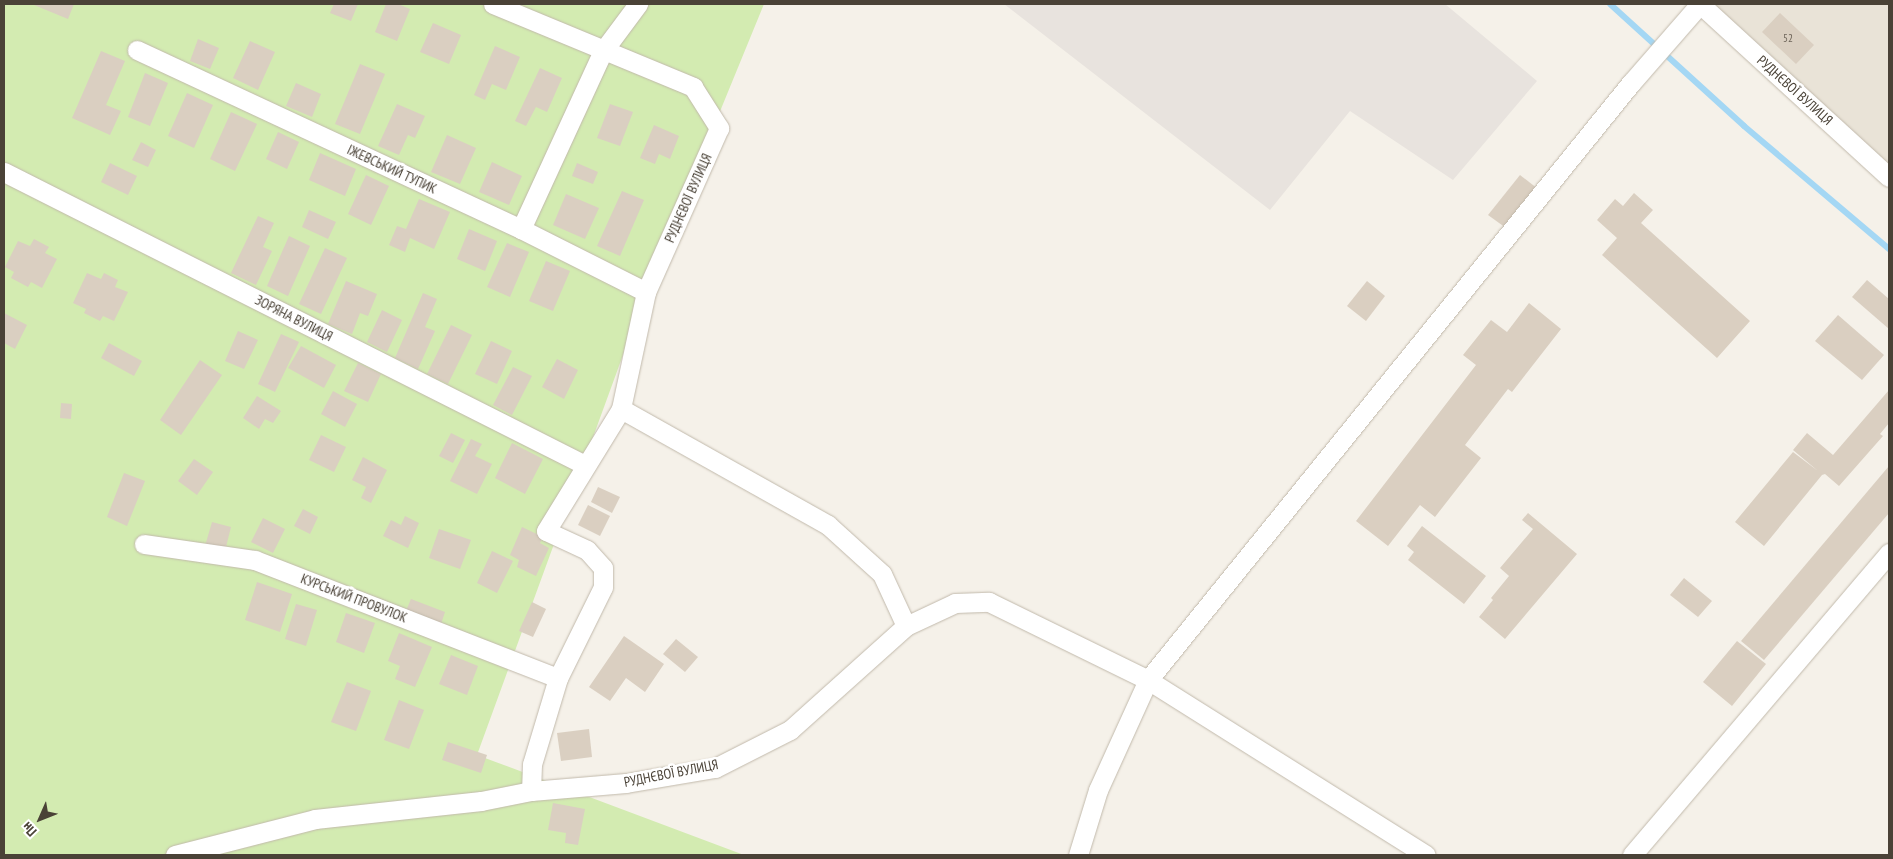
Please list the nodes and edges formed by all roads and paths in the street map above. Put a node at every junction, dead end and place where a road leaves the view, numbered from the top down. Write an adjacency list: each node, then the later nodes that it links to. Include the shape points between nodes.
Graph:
1 (493, 4): 5 (street, РУДНЄВОЇ ВУЛИЦЯ)
2 (638, 4): 5 (street)
3 (1700, 4): 7 (street, РУДНЄВОЇ ВУЛИЦЯ); 16 (street, via 1631,83)
4 (137, 50): 8 (street, ІЖЕВСЬКИЙ ТУПИК)
5 (603, 51): 8 (street); 9 (street, РУДНЄВОЇ ВУЛИЦЯ, via 693,87 719,128)
6 (4, 172): 11 (street, ЗОРЯНА ВУЛИЦЯ)
7 (1889, 177)
8 (521, 229): 9 (street, ІЖЕВСЬКИЙ ТУПИК)
9 (646, 292): 10 (street, РУДНЄВОЇ ВУЛИЦЯ)
10 (621, 409): 11 (street, РУДНЄВОЇ ВУЛИЦЯ); 14 (street, via 828,525 882,574)
11 (585, 465): 15 (street, РУДНЄВОЇ ВУЛИЦЯ, via 546,531 586,550 602,568 603,587)
12 (144, 544): 15 (street, КУРСЬКИЙ ПРОВУЛОК, via 255,560)
13 (1889, 554): 21 (street)
14 (906, 626): 16 (street, РУДНЄВОЇ ВУЛИЦЯ, via 955,603 989,602); 17 (street, РУДНЄВОЇ ВУЛИЦЯ, via 790,730 715,768 626,783)
15 (558, 678): 17 (street, РУДНЄВОЇ ВУЛИЦЯ, via 532,764)
16 (1148, 680): 19 (street, via 1098,790); 20 (street, РУДНЄВОЇ ВУЛИЦЯ)
17 (531, 791): 18 (street, via 481,801 315,819)
18 (176, 855)
19 (1078, 855)
20 (1426, 855)
21 (1632, 855)

